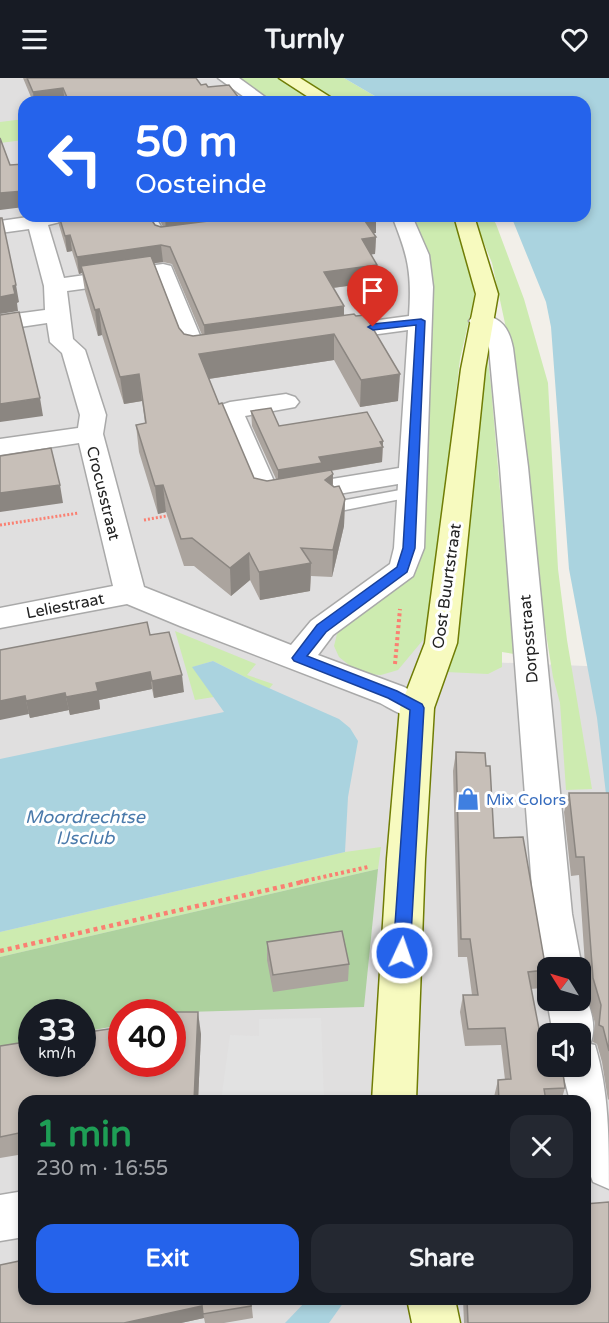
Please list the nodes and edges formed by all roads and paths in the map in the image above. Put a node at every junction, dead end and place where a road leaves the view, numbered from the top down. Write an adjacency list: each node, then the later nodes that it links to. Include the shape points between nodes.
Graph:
1 (227, 78): 3 (street)
2 (288, 78): 4 (street)
3 (254, 96)
4 (319, 96)
5 (31, 222): 10 (street)
6 (49, 222): 12 (street, Crocusstraat)
7 (153, 222): 11 (lane, via 162,238)
8 (404, 222): 14 (street, via 418,255)
9 (466, 222): 15 (street, Oost Buurtstraat, via 487,294)
10 (0, 227)
11 (184, 235)
12 (55, 286): 13 (street, Crocusstraat); 18 (street, via 164,271 195,353)
13 (57, 315): 16 (street); 20 (street, Crocusstraat, via 63,342 73,350 93,415)
14 (421, 321): 17 (street); 22 (street)
15 (481, 321): 33 (street, Oost Buurtstraat, via 441,643); 36 (street, Dorpsstraat, via 497,329 501,348)
16 (0, 323)
17 (301, 338)
18 (242, 346)
19 (286, 402): 22 (street, via 230,410 267,498)
20 (90, 434): 21 (street); 25 (street, Crocusstraat)
21 (0, 447)
22 (411, 484): 23 (lane); 27 (street, via 409,548)
23 (335, 507)
24 (179, 514): 25 (path)
25 (110, 517): 26 (path); 28 (street, Crocusstraat)
26 (0, 525)
27 (403, 569): 32 (street, via 322,628); 33 (path)
28 (130, 592): 29 (street, Leliestraat); 30 (street)
29 (0, 618)
30 (191, 619): 31 (street); 32 (street)
31 (135, 629)
32 (298, 658): 33 (street)
33 (405, 701): 34 (street, Oost Buurtstraat)
34 (406, 859): 35 (path); 38 (street, Oost Buurtstraat)
35 (0, 951)
36 (560, 957)
37 (585, 1077): 39 (street)
38 (394, 1095)
39 (590, 1095)
40 (591, 1100): 41 (street)
41 (609, 1167)
42 (18, 1215): 43 (street)
43 (0, 1218)
44 (432, 1305): 45 (street)
45 (436, 1323)

